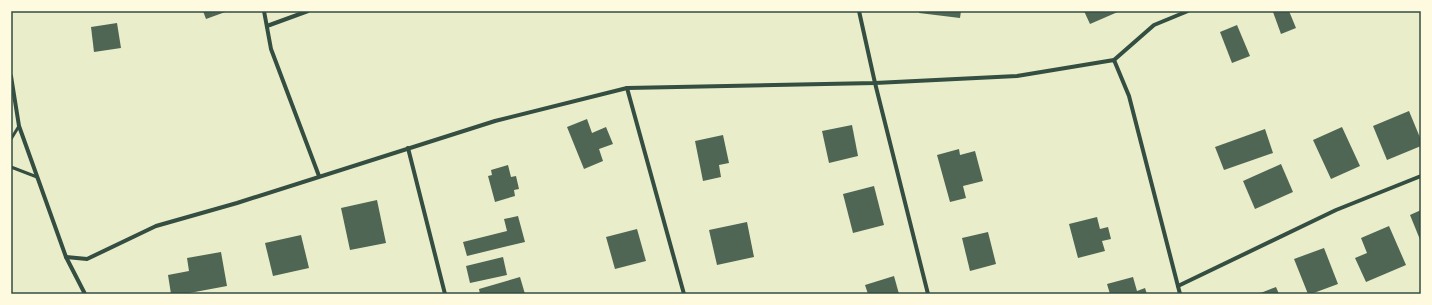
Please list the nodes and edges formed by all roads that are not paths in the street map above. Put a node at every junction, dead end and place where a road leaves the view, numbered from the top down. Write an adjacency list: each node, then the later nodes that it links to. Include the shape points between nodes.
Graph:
1 (264, 11): 5 (street)
2 (308, 11): 5 (street)
3 (859, 11): 8 (street)
4 (1188, 11): 6 (street, via 1154,25)
5 (266, 26): 14 (street, via 271,49)
6 (1114, 60): 8 (street, via 1016,76); 18 (street, via 1129,96)
7 (11, 76): 10 (street)
8 (875, 83): 9 (street); 22 (street)
9 (626, 88): 12 (street, via 495,120); 21 (street)
10 (19, 126): 11 (lane); 16 (street)
11 (11, 139)
12 (408, 148): 14 (street); 20 (street)
13 (11, 167): 16 (lane)
14 (319, 176): 17 (street, via 238,203 156,226 87,258)
15 (1421, 176): 18 (street, via 1336,210)
16 (37, 177): 17 (street)
17 (66, 257): 19 (street)
18 (1178, 286): 23 (street)
19 (85, 294)
20 (445, 294)
21 (684, 294)
22 (928, 294)
23 (1180, 294)

